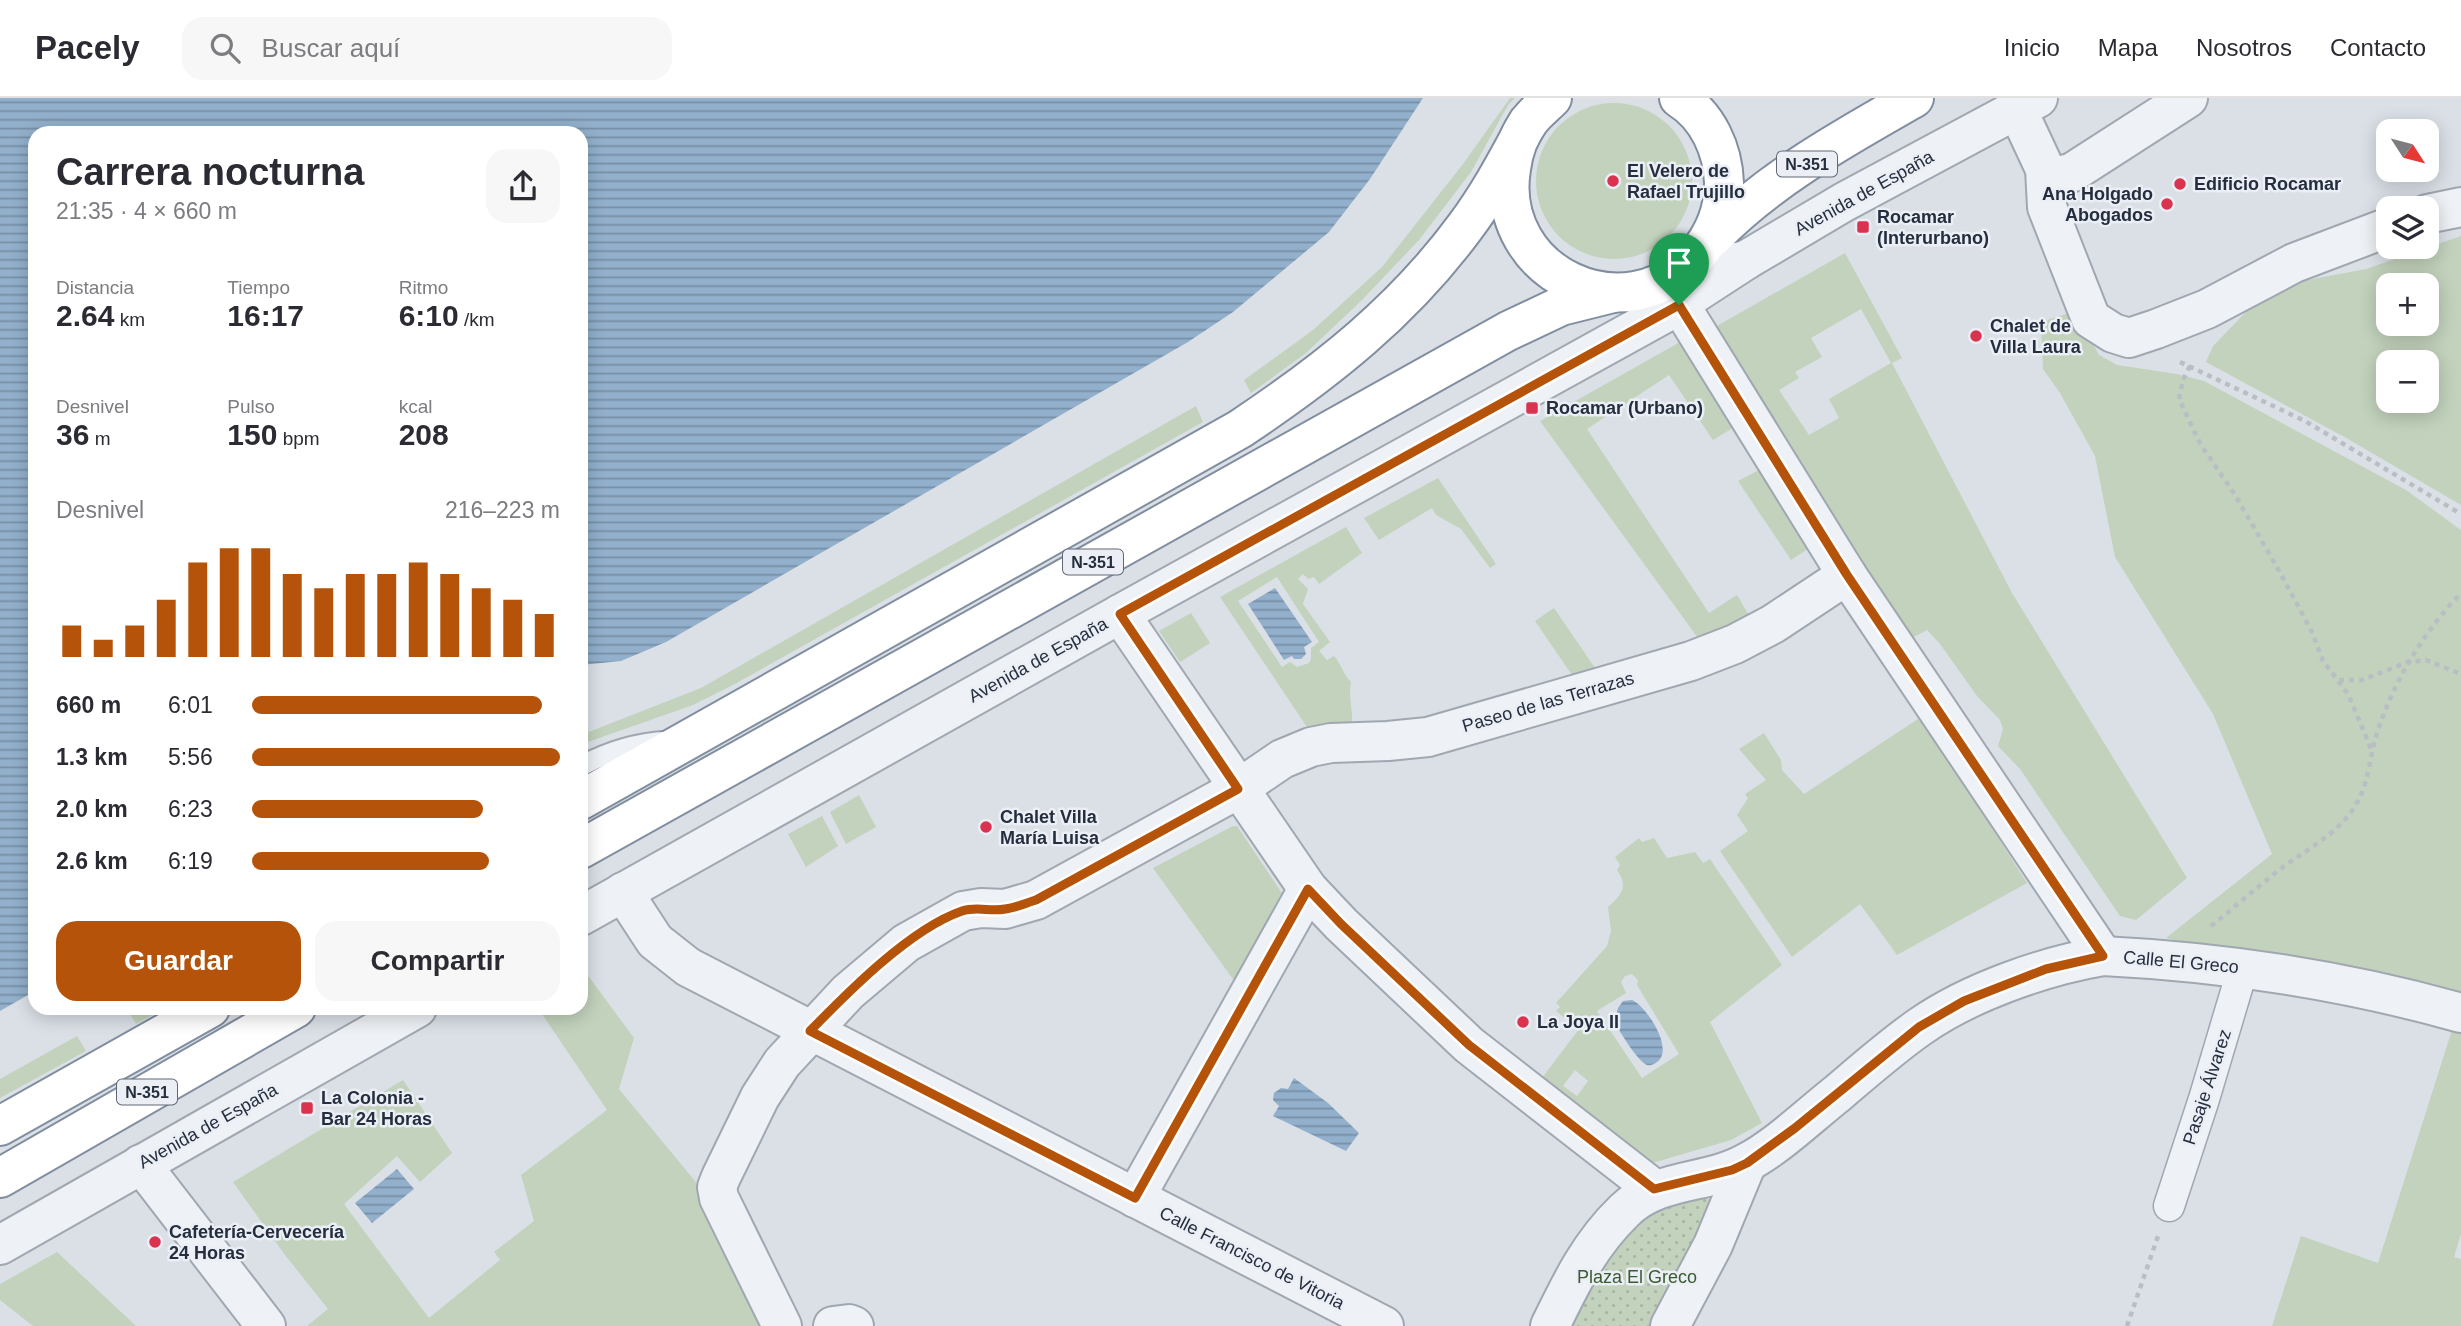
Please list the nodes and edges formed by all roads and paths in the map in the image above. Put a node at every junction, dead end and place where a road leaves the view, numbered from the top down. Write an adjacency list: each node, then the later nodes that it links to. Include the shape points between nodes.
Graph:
1 (1679, 98): 10 (highway, via 1712,133 1723,169 1722,206)
2 (1914, 98): 10 (highway, Avenida de España / N-351, via 1752,200)
3 (2188, 98): 6 (street, via 2073,172 2060,176)
4 (2027, 104): 6 (street); 10 (street, Avenida de España, via 1746,260)
5 (1540, 110): 11 (highway, N-351, via 1514,152 1508,185 1513,218 1528,248 1551,272 1581,287); 21 (highway, N-351, via 1466,226 1428,272 1350,350 1297,391 1240,429)
6 (2045, 169): 12 (street, via 2047,207 2091,319 2129,338)
7 (2461, 207): 8 (street)
8 (2439, 212)
9 (2376, 232): 12 (street, via 2294,263 2207,309)
10 (1679, 276): 11 (highway, N-351, via 1635,291); 15 (street); 17 (street, Avenida de España, via 1642,324)
11 (1613, 293): 26 (highway, N-351, via 1561,306 1508,331)
12 (2145, 333): 13 (path, via 2163,353)
13 (2190, 366): 14 (path, via 2305,421); 20 (path, via 2179,399 2193,429 2278,569 2323,661)
14 (2461, 514)
15 (1847, 575): 24 (street, Paseo de las Terrazas, via 1773,624 1691,661 1428,737 1311,747 1282,759); 30 (street)
16 (2461, 593): 18 (path, via 2437,618)
17 (1120, 614): 24 (street); 28 (street, Avenida de España)
18 (2408, 662): 19 (path, via 2426,660); 20 (path, via 2362,680); 22 (path)
19 (2461, 674)
20 (2338, 680): 22 (path)
21 (687, 740): 23 (lane, via 645,743); 25 (highway, N-351)
22 (2372, 751): 31 (path, via 2364,787 2346,820 2190,943)
23 (588, 762)
24 (1238, 789): 27 (street); 37 (street, Paseo de las Terrazas, via 1036,900 1005,909 963,911 937,924 906,943)
25 (588, 796)
26 (588, 845)
27 (1308, 889): 42 (street, via 1469,1045); 43 (street)
28 (623, 892): 29 (street, Avenida de España); 37 (street, Calle Francisco de Vitoria, via 655,942 673,956)
29 (588, 912)
30 (2103, 956): 31 (street, Calle El Greco); 39 (street, Calle El Greco, via 2046,969 1941,1013)
31 (2180, 960): 32 (street, Calle El Greco)
32 (2243, 968): 33 (street, Calle El Greco, via 2392,993); 44 (street, Pasaje Álvarez)
33 (2461, 1013)
34 (198, 1015): 38 (highway, N-351)
35 (284, 1015): 41 (highway, N-351)
36 (405, 1015): 40 (street, Avenida de España)
37 (810, 1031): 43 (street, Calle Francisco de Vitoria); 47 (street, Paseo de las Terrazas, via 760,1097 717,1187)
38 (0, 1126)
39 (1747, 1163): 42 (street, Calle El Greco); 52 (street, via 1713,1245)
40 (141, 1164): 45 (street, Avenida de España); 46 (street)
41 (0, 1178)
42 (1654, 1189): 51 (street, Calle El Greco, via 1625,1209 1587,1253)
43 (1135, 1198): 50 (street, Calle Francisco de Vitoria)
44 (2169, 1206): 53 (path)
45 (0, 1245)
46 (266, 1326)
47 (782, 1326)
48 (833, 1326): 49 (street)
49 (854, 1326)
50 (1384, 1326)
51 (1550, 1326)
52 (1670, 1326)
53 (2127, 1326)

